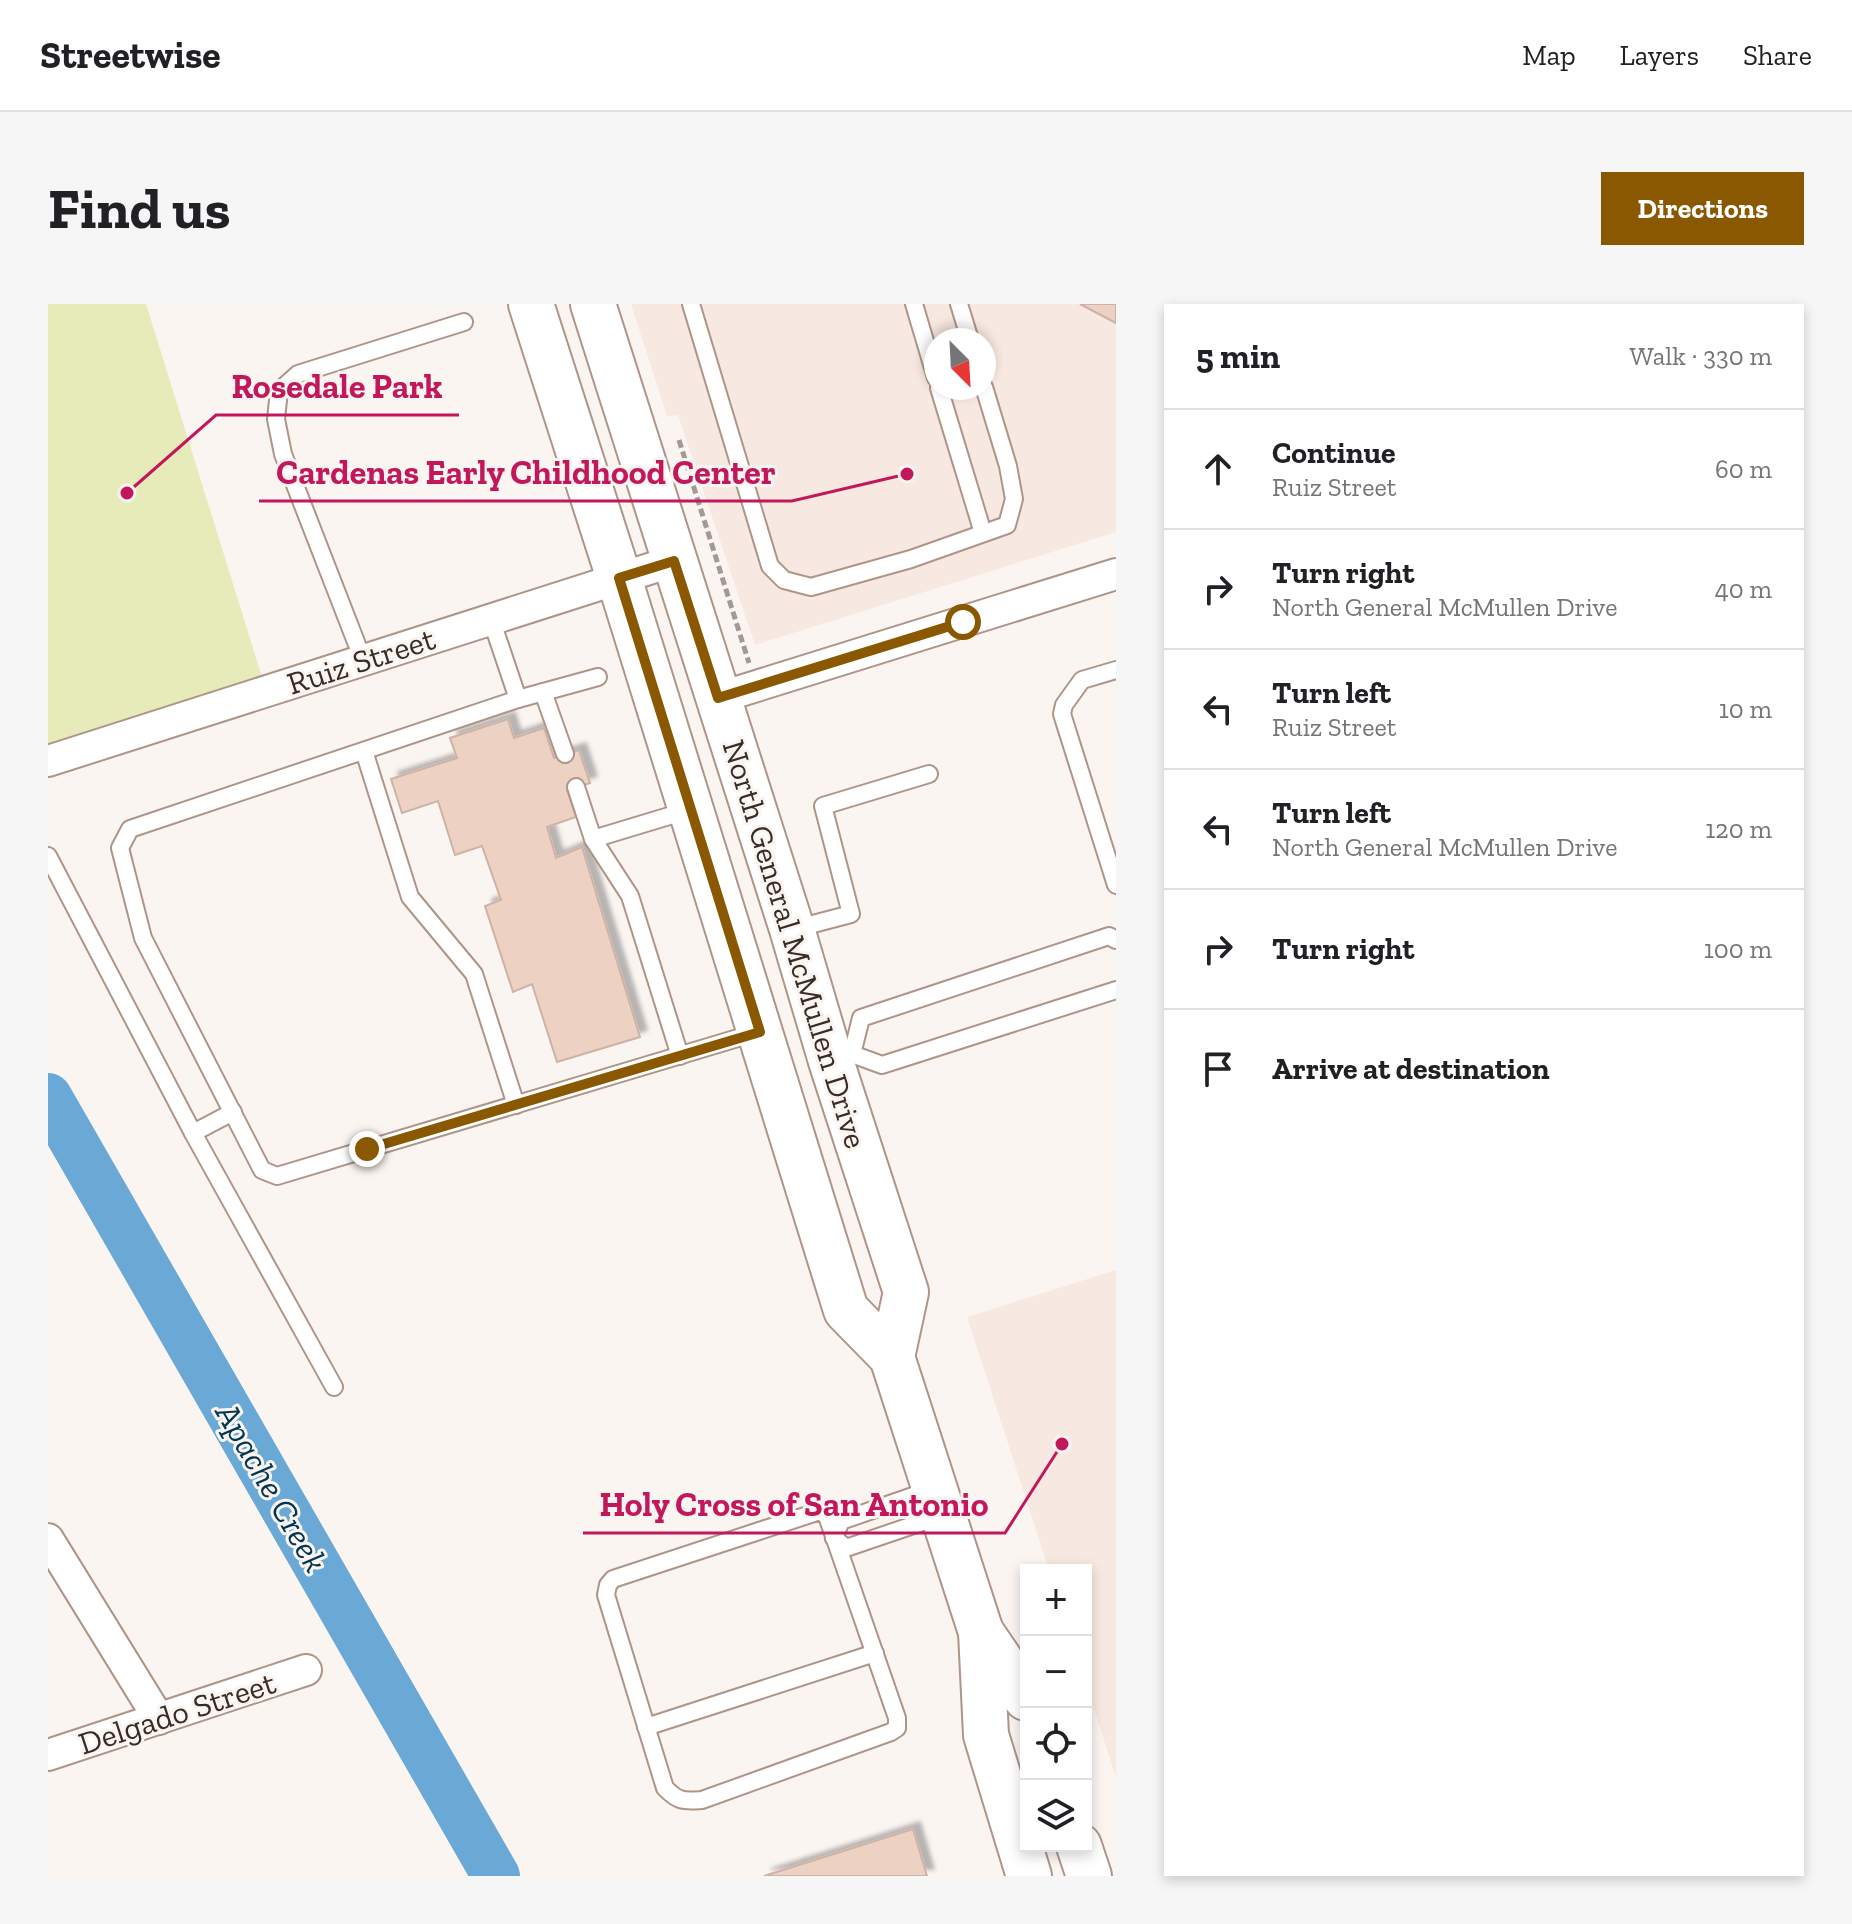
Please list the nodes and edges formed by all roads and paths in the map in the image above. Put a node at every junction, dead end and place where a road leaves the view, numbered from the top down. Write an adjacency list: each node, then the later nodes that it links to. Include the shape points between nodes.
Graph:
1 (531, 304): 15 (main road, North General McMullen Drive)
2 (593, 304): 13 (main road, North General McMullen Drive)
3 (691, 304): 12 (lane, via 770,566 784,580 811,587)
4 (914, 304): 8 (lane)
5 (959, 304): 7 (lane)
6 (464, 322): 17 (lane, via 298,374 279,391 276,419 283,454)
7 (966, 328)
8 (924, 338)
9 (943, 400): 12 (lane)
10 (988, 400): 12 (lane, via 1014,499 1007,525)
11 (679, 440): 19 (path)
12 (983, 533)
13 (674, 561): 15 (street, Ruiz Street); 22 (main road, North General McMullen Drive)
14 (1116, 574): 22 (street)
15 (619, 578): 16 (street, Ruiz Street); 29 (main road, North General McMullen Drive)
16 (491, 619): 17 (street, Ruiz Street); 23 (lane)
17 (363, 660): 26 (street, Ruiz Street)
18 (1116, 670): 32 (lane, via 1082,680 1062,714)
19 (751, 672)
20 (598, 677): 21 (lane)
21 (543, 692): 23 (lane); 25 (lane)
22 (718, 698): 33 (main road, North General McMullen Drive)
23 (518, 699): 24 (lane)
24 (364, 751): 39 (lane, via 410,897 474,974); 40 (lane, via 130,829 120,848 143,938)
25 (565, 754)
26 (48, 761)
27 (929, 774): 33 (lane, via 823,806 851,914)
28 (576, 787): 30 (lane)
29 (691, 809): 30 (lane); 36 (main road, North General McMullen Drive)
30 (593, 839): 37 (lane, via 630,896)
31 (48, 856): 41 (lane)
32 (1116, 885)
33 (792, 929): 38 (main road, North General McMullen Drive)
34 (1116, 940): 38 (lane, via 1109,936 861,1018)
35 (1116, 990): 38 (lane, via 882,1065)
36 (760, 1032): 37 (lane); 42 (main road, North General McMullen Drive, via 846,1310)
37 (680, 1056): 39 (lane)
38 (842, 1058): 42 (main road, North General McMullen Drive, via 906,1292)
39 (516, 1105): 40 (lane, via 277,1176 262,1170)
40 (233, 1112): 41 (lane)
41 (193, 1133): 43 (lane)
42 (892, 1357): 44 (main road, North General McMullen Drive)
43 (334, 1387)
44 (938, 1502): 45 (lane, via 841,1521); 45 (lane, via 846,1548); 47 (main road, North General McMullen Drive)
45 (834, 1538): 48 (lane); 52 (lane, via 820,1511 613,1579 606,1595)
46 (48, 1539): 51 (street)
47 (981, 1632): 50 (main road, North General McMullen Drive); 55 (main road, North General McMullen Drive, via 986,1735)
48 (875, 1653): 52 (lane); 52 (lane, via 897,1728 702,1800 683,1801 665,1788)
49 (306, 1670): 51 (street, Delgado Street)
50 (1020, 1689)
51 (159, 1719): 53 (street, Delgado Street)
52 (646, 1727)
53 (48, 1755)
54 (1081, 1852): 56 (main road)
55 (1029, 1876)
56 (1089, 1876)

